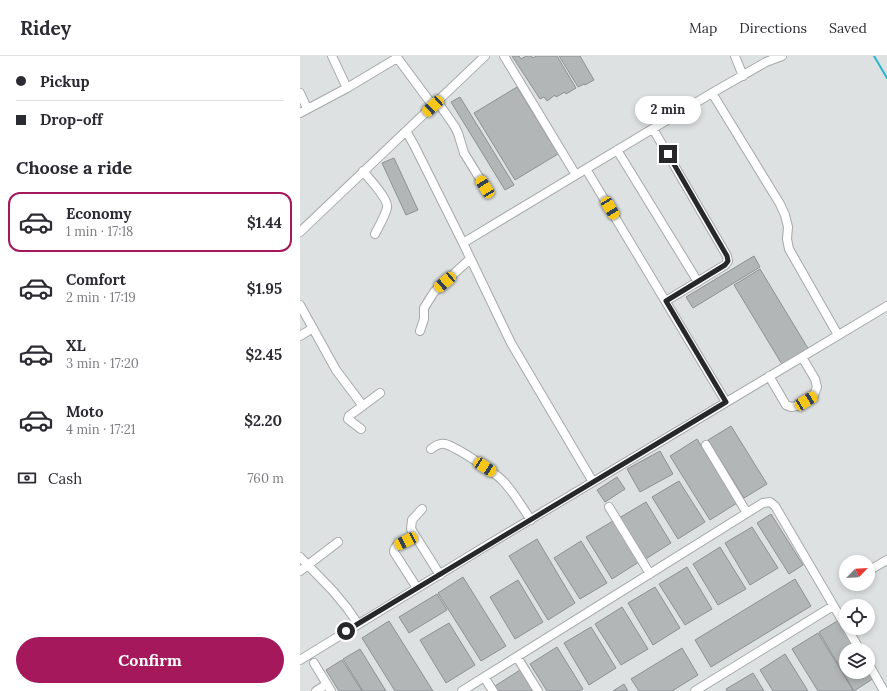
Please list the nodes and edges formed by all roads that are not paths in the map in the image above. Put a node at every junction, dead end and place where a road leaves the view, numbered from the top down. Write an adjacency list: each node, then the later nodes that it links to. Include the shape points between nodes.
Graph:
1 (332, 56): 8 (street)
2 (484, 56): 11 (street)
3 (504, 56): 18 (street)
4 (735, 56): 7 (street)
5 (782, 56): 7 (street)
6 (396, 57): 8 (street); 11 (street)
7 (743, 76): 10 (street)
8 (347, 88): 12 (street)
9 (300, 93): 12 (street)
10 (712, 93): 13 (street); 30 (street, via 780,204 788,227 787,239 790,249)
11 (435, 104): 14 (street); 19 (street, via 455,127 464,153)
12 (304, 110)
13 (653, 129): 15 (street); 24 (street, via 727,256 728,261 725,265)
14 (406, 131): 17 (street); 22 (street)
15 (617, 150): 16 (street); 24 (street)
16 (586, 169): 18 (street); 25 (street)
17 (363, 171): 20 (street); 21 (street, via 387,203)
18 (576, 175): 22 (street)
19 (485, 187)
20 (300, 232)
21 (375, 234)
22 (463, 243): 23 (street)
23 (470, 259): 29 (street, via 434,292 424,308); 40 (street, via 511,343)
24 (698, 282): 25 (street)
25 (666, 301): 35 (street)
26 (300, 305): 28 (street)
27 (887, 306): 30 (street)
28 (313, 328): 31 (street); 36 (street, via 336,370)
29 (420, 331)
30 (838, 335): 32 (street)
31 (300, 336)
32 (802, 356): 33 (street); 33 (street, via 817,387 814,395 797,406 786,405)
33 (770, 376): 35 (street)
34 (380, 393): 36 (street)
35 (726, 402): 40 (street)
36 (363, 406): 37 (street, via 348,419)
37 (361, 429)
38 (706, 445): 43 (street)
39 (431, 449): 44 (street, via 444,444 453,446 496,475 504,482)
40 (593, 482): 44 (street)
41 (609, 507): 52 (street)
42 (422, 509): 45 (street, via 412,520 411,529)
43 (747, 513): 52 (street); 55 (street, via 763,503 770,502 775,506)
44 (531, 520): 53 (street)
45 (415, 536): 53 (street); 54 (street, via 397,545 394,552)
46 (338, 542): 49 (street)
47 (300, 557): 49 (street)
48 (887, 560): 50 (street)
49 (308, 566): 51 (street); 57 (street, via 333,591)
50 (875, 567)
51 (300, 571)
52 (650, 574): 58 (street)
53 (440, 575): 54 (street)
54 (417, 588): 57 (street)
55 (833, 606): 56 (street); 69 (street)
56 (839, 616)
57 (358, 624): 59 (street)
58 (517, 656): 62 (street); 68 (street)
59 (300, 660)
60 (314, 663): 63 (street)
61 (875, 675): 64 (street)
62 (484, 677): 66 (street); 67 (street)
63 (329, 688): 65 (street)
64 (883, 689): 70 (street)
65 (316, 691)
66 (462, 691)
67 (493, 691)
68 (538, 691)
69 (695, 691)
70 (874, 691)

